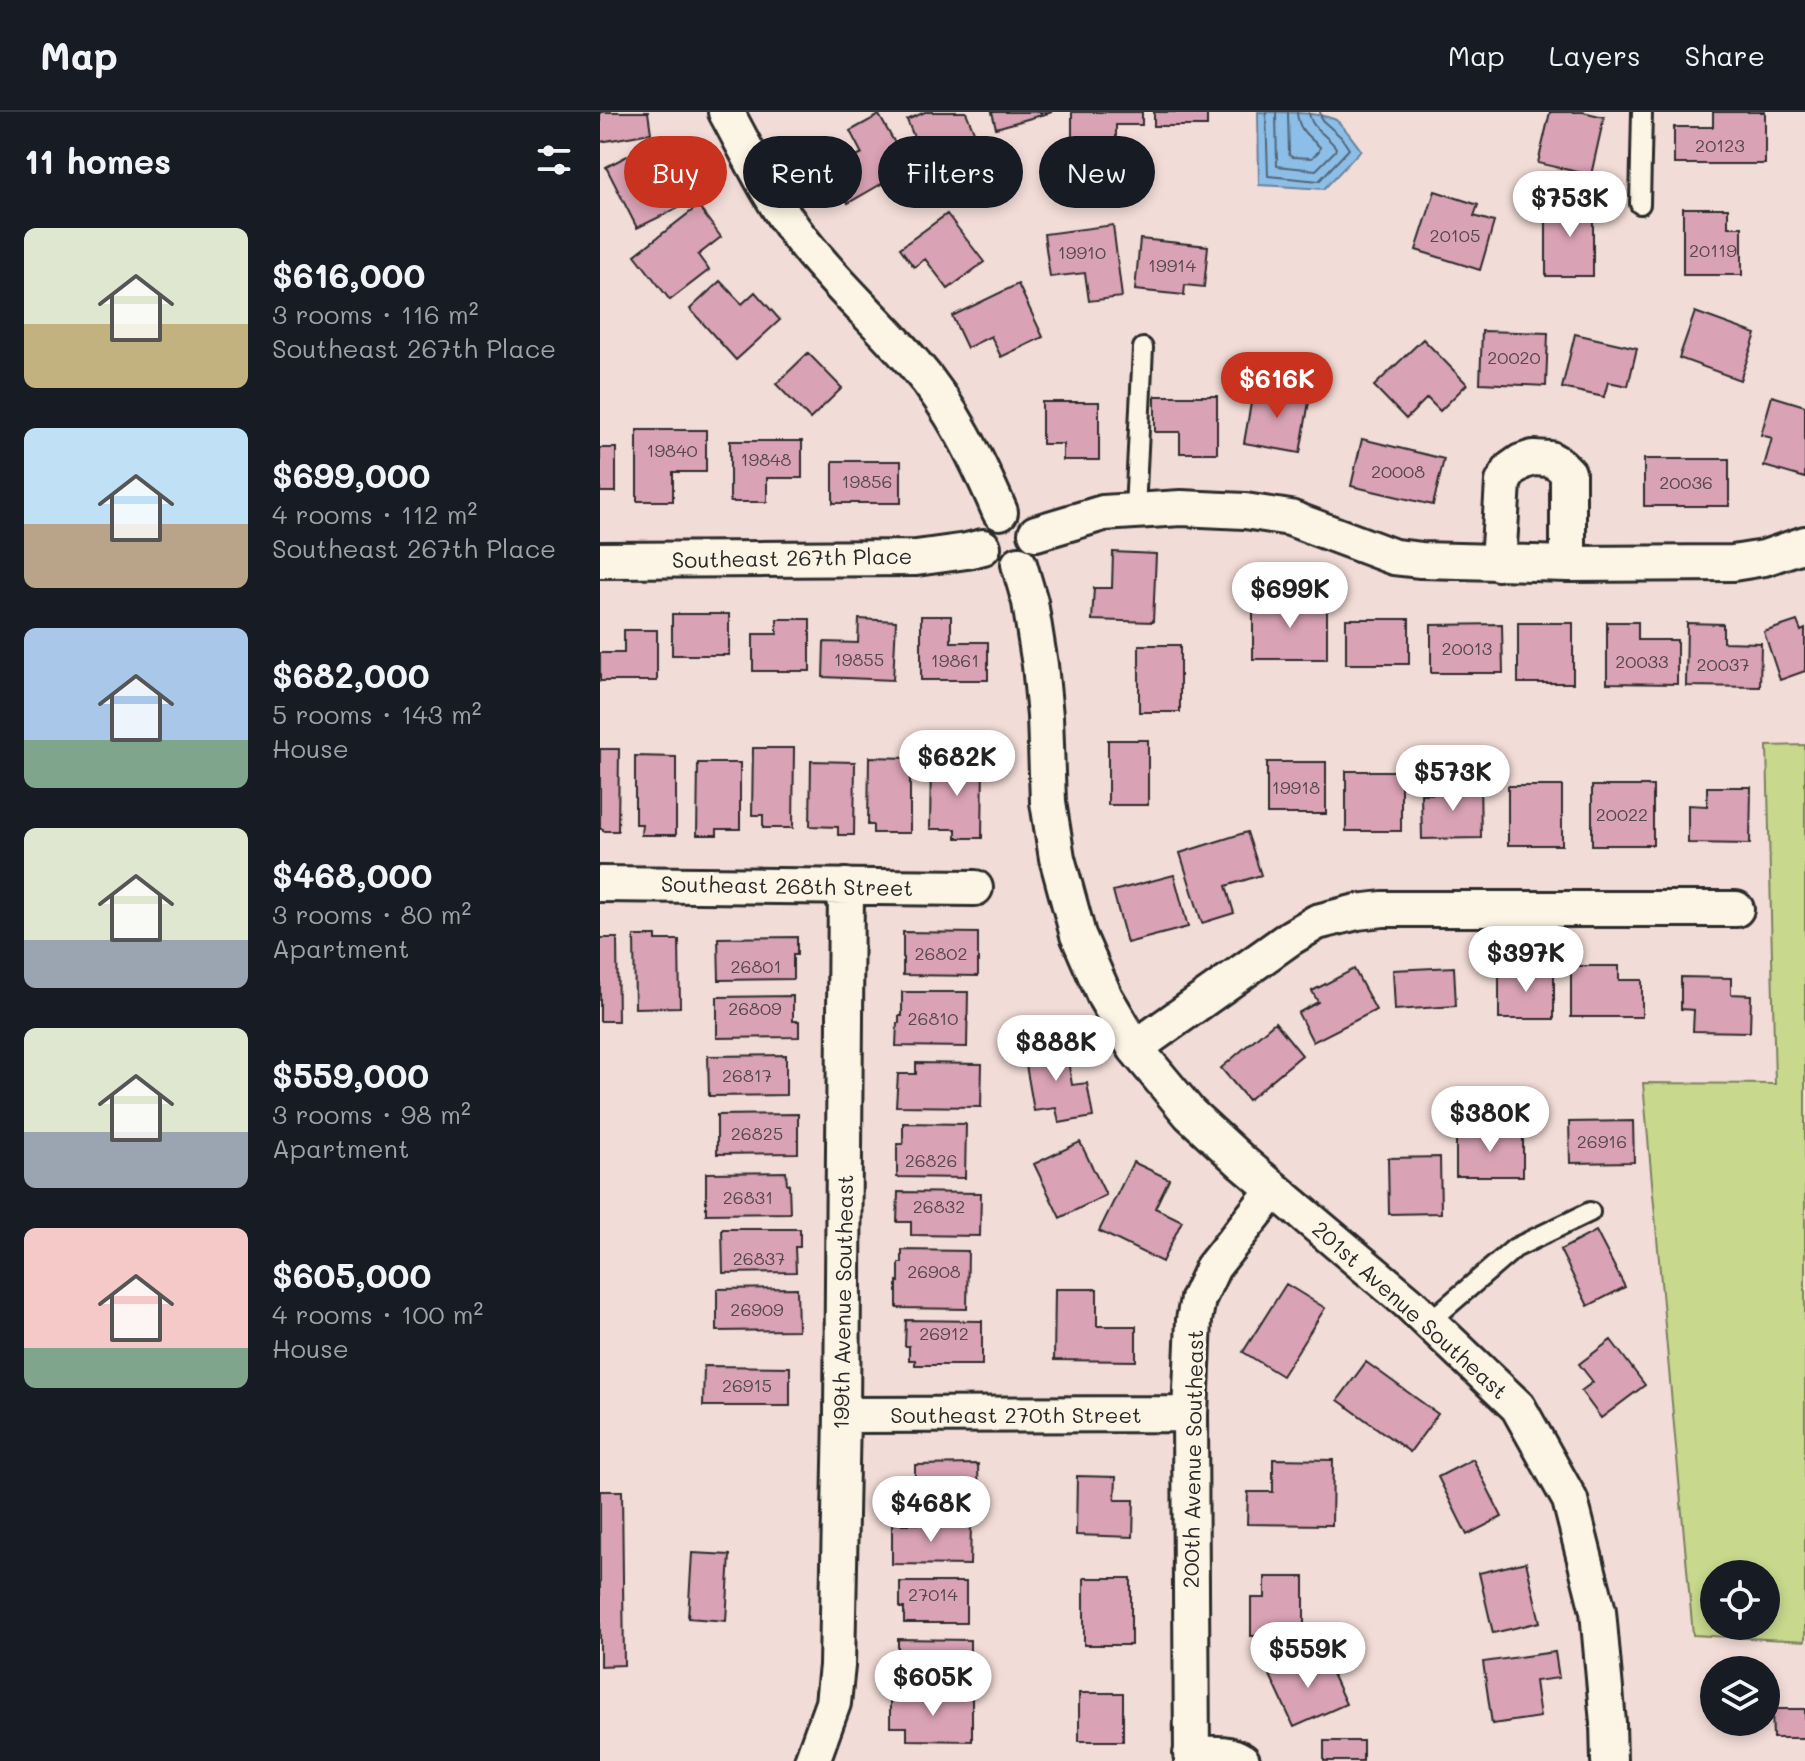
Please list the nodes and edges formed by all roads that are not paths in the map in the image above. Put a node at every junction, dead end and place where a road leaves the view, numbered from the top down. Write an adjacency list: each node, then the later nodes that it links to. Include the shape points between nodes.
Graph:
1 (726, 112): 6 (street, via 798,236 916,366 953,418)
2 (1642, 112): 3 (lane)
3 (1640, 204)
4 (1143, 348): 5 (lane)
5 (1135, 510): 7 (street, via 1103,513); 11 (street, via 1269,514 1394,557)
6 (1000, 512): 7 (street, via 1021,513); 9 (street, via 984,527)
7 (1036, 533): 12 (street, via 1034,550)
8 (1805, 544): 13 (street, via 1733,563)
9 (983, 547): 10 (street, Southeast 267th Place, via 916,558); 12 (street, via 998,563)
10 (600, 560)
11 (1498, 563): 13 (street); 13 (street, via 1503,482 1511,469 1533,458 1550,459 1568,473)
12 (1019, 564): 18 (street, 201st Avenue Southeast, via 1040,665 1048,802 1057,858 1078,935)
13 (1568, 564)
14 (600, 884): 15 (street, Southeast 268th Street)
15 (846, 886): 16 (street, Southeast 268th Street); 23 (street, 199th Avenue Southeast)
16 (975, 888)
17 (1736, 909): 18 (street, via 1357,912 1317,922 1290,938)
18 (1135, 1048): 19 (street, 201st Avenue Southeast, via 1190,1114)
19 (1274, 1190): 21 (street, 201st Avenue Southeast); 22 (street, 200th Avenue Southeast, via 1213,1267 1198,1299)
20 (1590, 1212): 21 (lane, via 1515,1248)
21 (1429, 1322): 27 (street, 201st Avenue Southeast, via 1518,1407 1570,1500 1598,1611)
22 (1190, 1414): 23 (street, Southeast 270th Street); 24 (street, 200th Avenue Southeast)
23 (842, 1415): 25 (street, 199th Avenue Southeast, via 837,1666 833,1703)
24 (1192, 1757): 26 (street, 200th Avenue Southeast, via 1223,1754)
25 (812, 1761)
26 (1242, 1761)
27 (1609, 1761)

